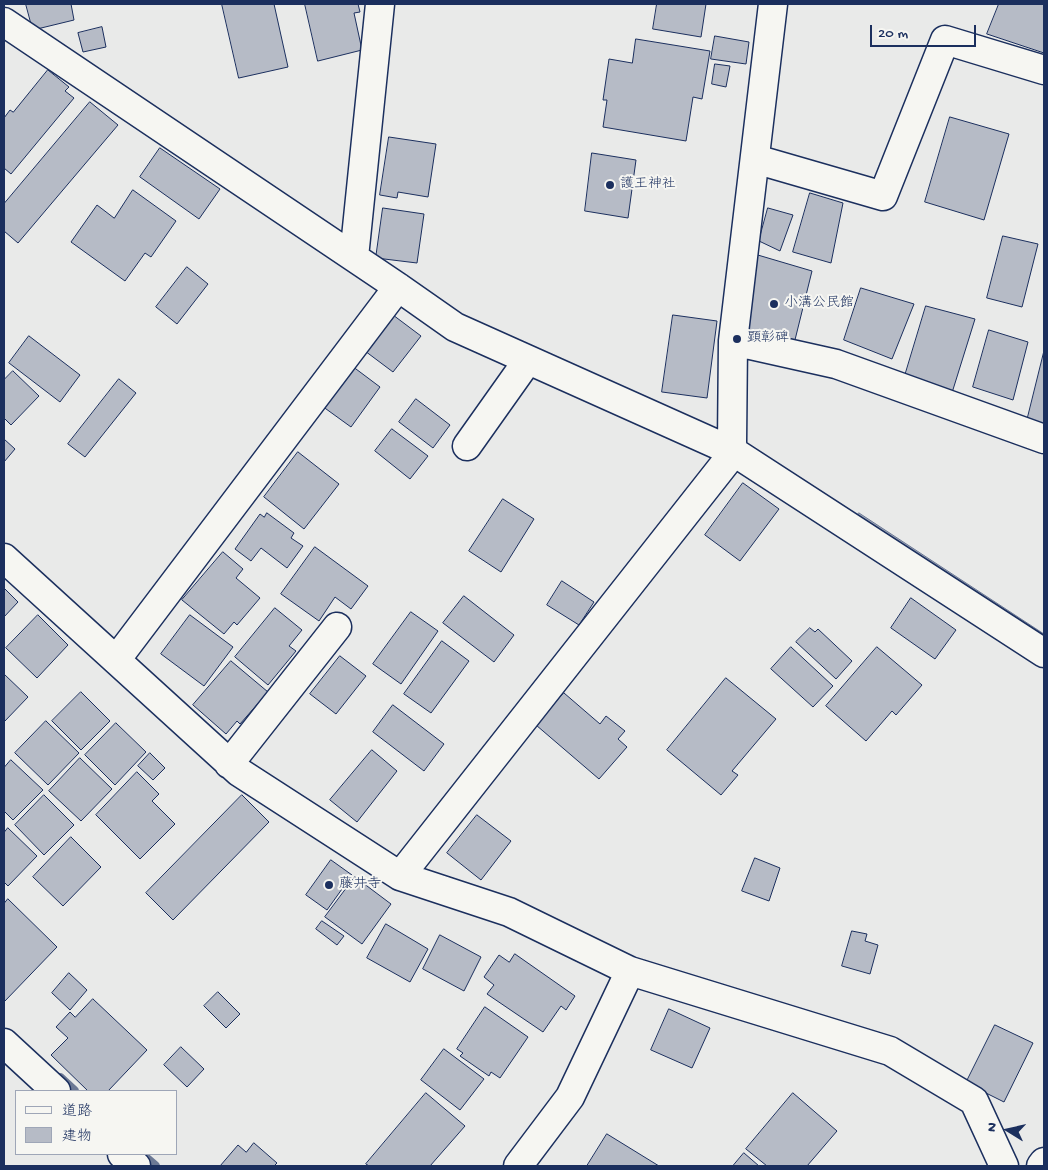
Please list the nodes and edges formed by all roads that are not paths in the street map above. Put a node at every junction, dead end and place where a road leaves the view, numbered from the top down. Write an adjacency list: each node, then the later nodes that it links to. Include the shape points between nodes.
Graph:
1 (380, 4): 6 (street)
2 (773, 4): 5 (street)
3 (4, 22): 6 (street)
4 (1044, 70): 5 (street, via 945,40 883,196)
5 (755, 160): 8 (street)
6 (354, 257): 7 (street)
7 (398, 287): 9 (street, via 454,327); 16 (street)
8 (733, 341): 10 (street, via 836,364); 12 (street)
9 (528, 360): 11 (street); 12 (street)
10 (1044, 439)
11 (467, 446)
12 (734, 452): 15 (street); 18 (street)
13 (4, 558): 16 (street)
14 (337, 627): 17 (street)
15 (1044, 653)
16 (116, 660): 17 (street)
17 (229, 764): 18 (street)
18 (400, 876): 19 (street, via 509,912)
19 (630, 970): 25 (street, via 570,1097); 26 (street, via 890,1051 974,1101)
20 (4, 1042): 21 (street)
21 (55, 1090)
22 (123, 1155): 24 (street)
23 (1044, 1162): 27 (street)
24 (136, 1166)
25 (518, 1166)
26 (1004, 1166)
27 (1041, 1166)

